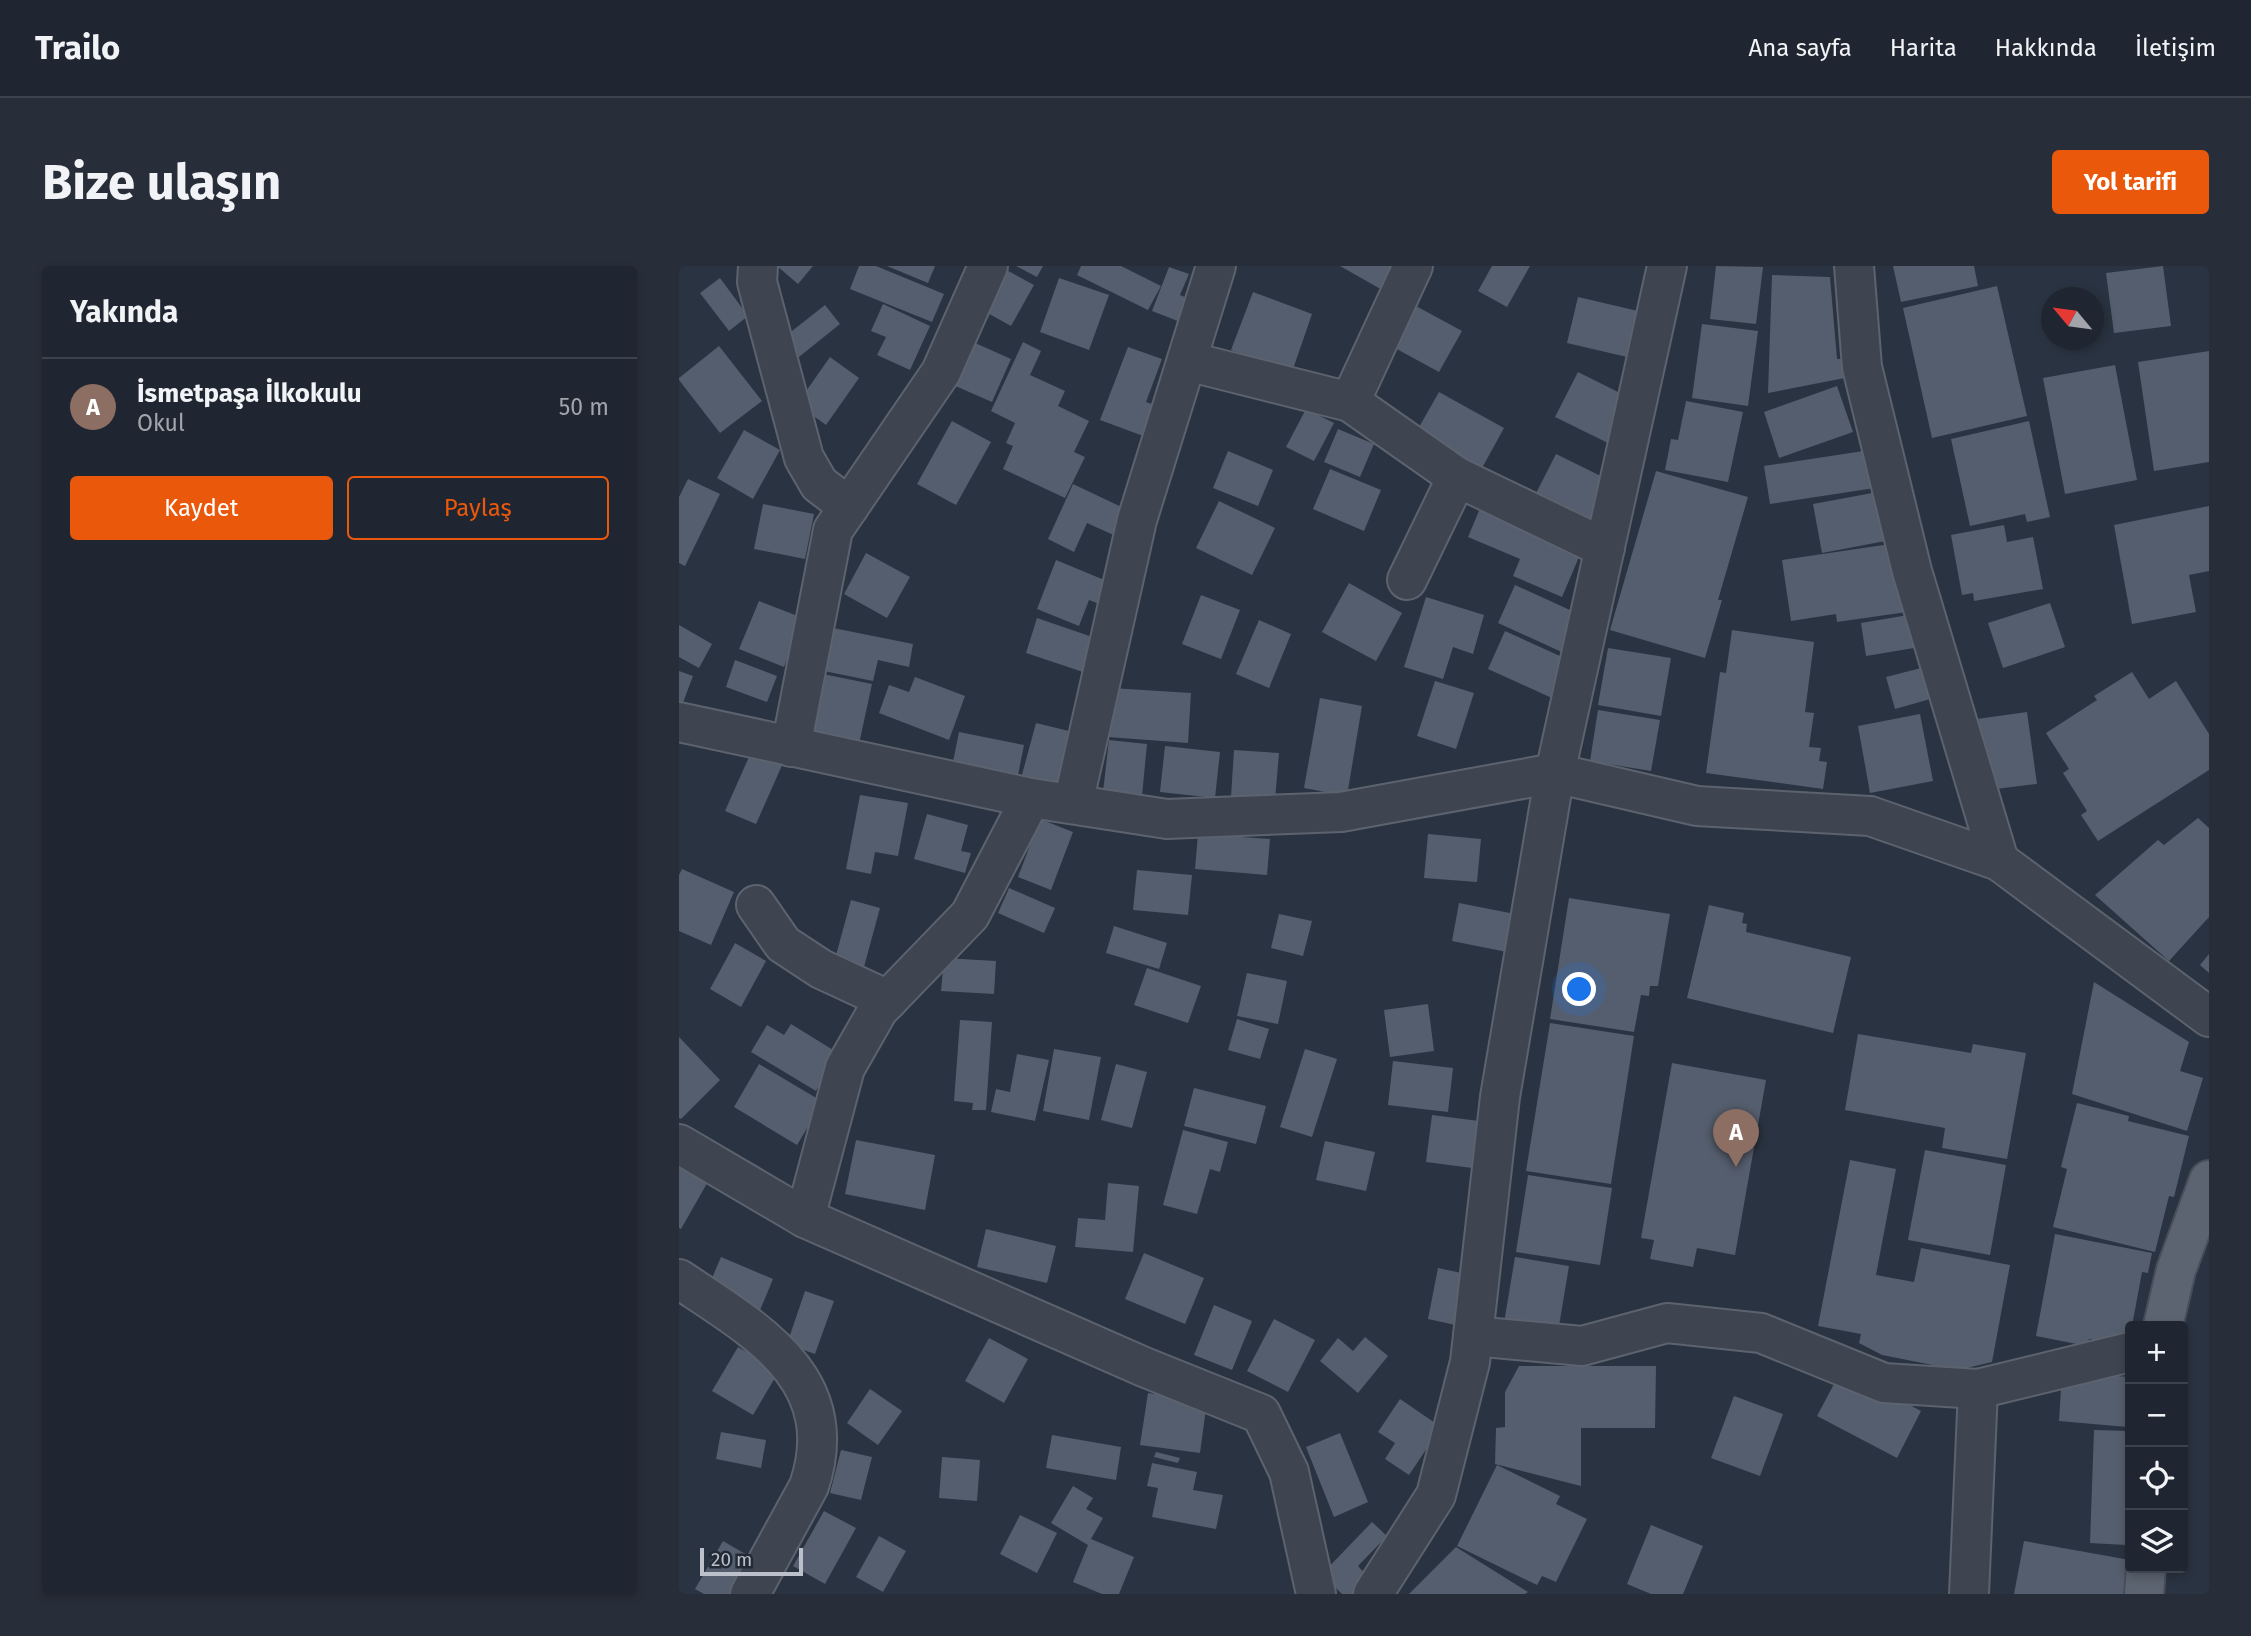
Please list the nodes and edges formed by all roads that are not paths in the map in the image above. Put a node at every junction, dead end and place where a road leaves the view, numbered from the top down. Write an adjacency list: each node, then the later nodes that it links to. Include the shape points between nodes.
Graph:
1 (758, 266): 10 (street, via 757,282 804,458 819,484)
2 (988, 266): 10 (street, via 941,372)
3 (1216, 266): 7 (street)
4 (1413, 266): 8 (street)
5 (1667, 266): 11 (street)
6 (1854, 266): 18 (street, via 1862,367 1912,571)
7 (1187, 361): 8 (street); 17 (street, via 1137,520)
8 (1350, 402): 9 (street)
9 (1457, 477): 11 (street); 12 (street)
10 (849, 507): 14 (street, via 833,530)
11 (1605, 548): 15 (street)
12 (1407, 580)
13 (679, 722): 14 (street)
14 (791, 747): 16 (street)
15 (1555, 773): 17 (street, via 1341,812 1167,819); 18 (street, via 1697,806 1870,816); 27 (street, via 1500,1097)
16 (1031, 798): 17 (street); 20 (street, via 970,915)
17 (1073, 804)
18 (1999, 862): 21 (street)
19 (755, 905): 20 (street, via 783,944 821,969)
20 (888, 1000): 24 (street, via 845,1068)
21 (2209, 1017)
22 (679, 1144): 24 (street)
23 (2209, 1180): 26 (main road, via 2176,1270)
24 (805, 1218): 32 (street, via 1261,1413 1289,1472)
25 (679, 1279): 31 (street, via 762,1335 795,1372 814,1411 815,1469)
26 (2164, 1321)
27 (1473, 1336): 29 (street, via 1582,1346 1667,1324 1761,1333 1884,1383); 33 (street, via 1436,1495)
28 (2125, 1353): 29 (street)
29 (1978, 1389): 34 (street)
30 (2146, 1573): 35 (main road)
31 (750, 1594)
32 (1316, 1594)
33 (1373, 1594)
34 (1969, 1594)
35 (2144, 1594)

